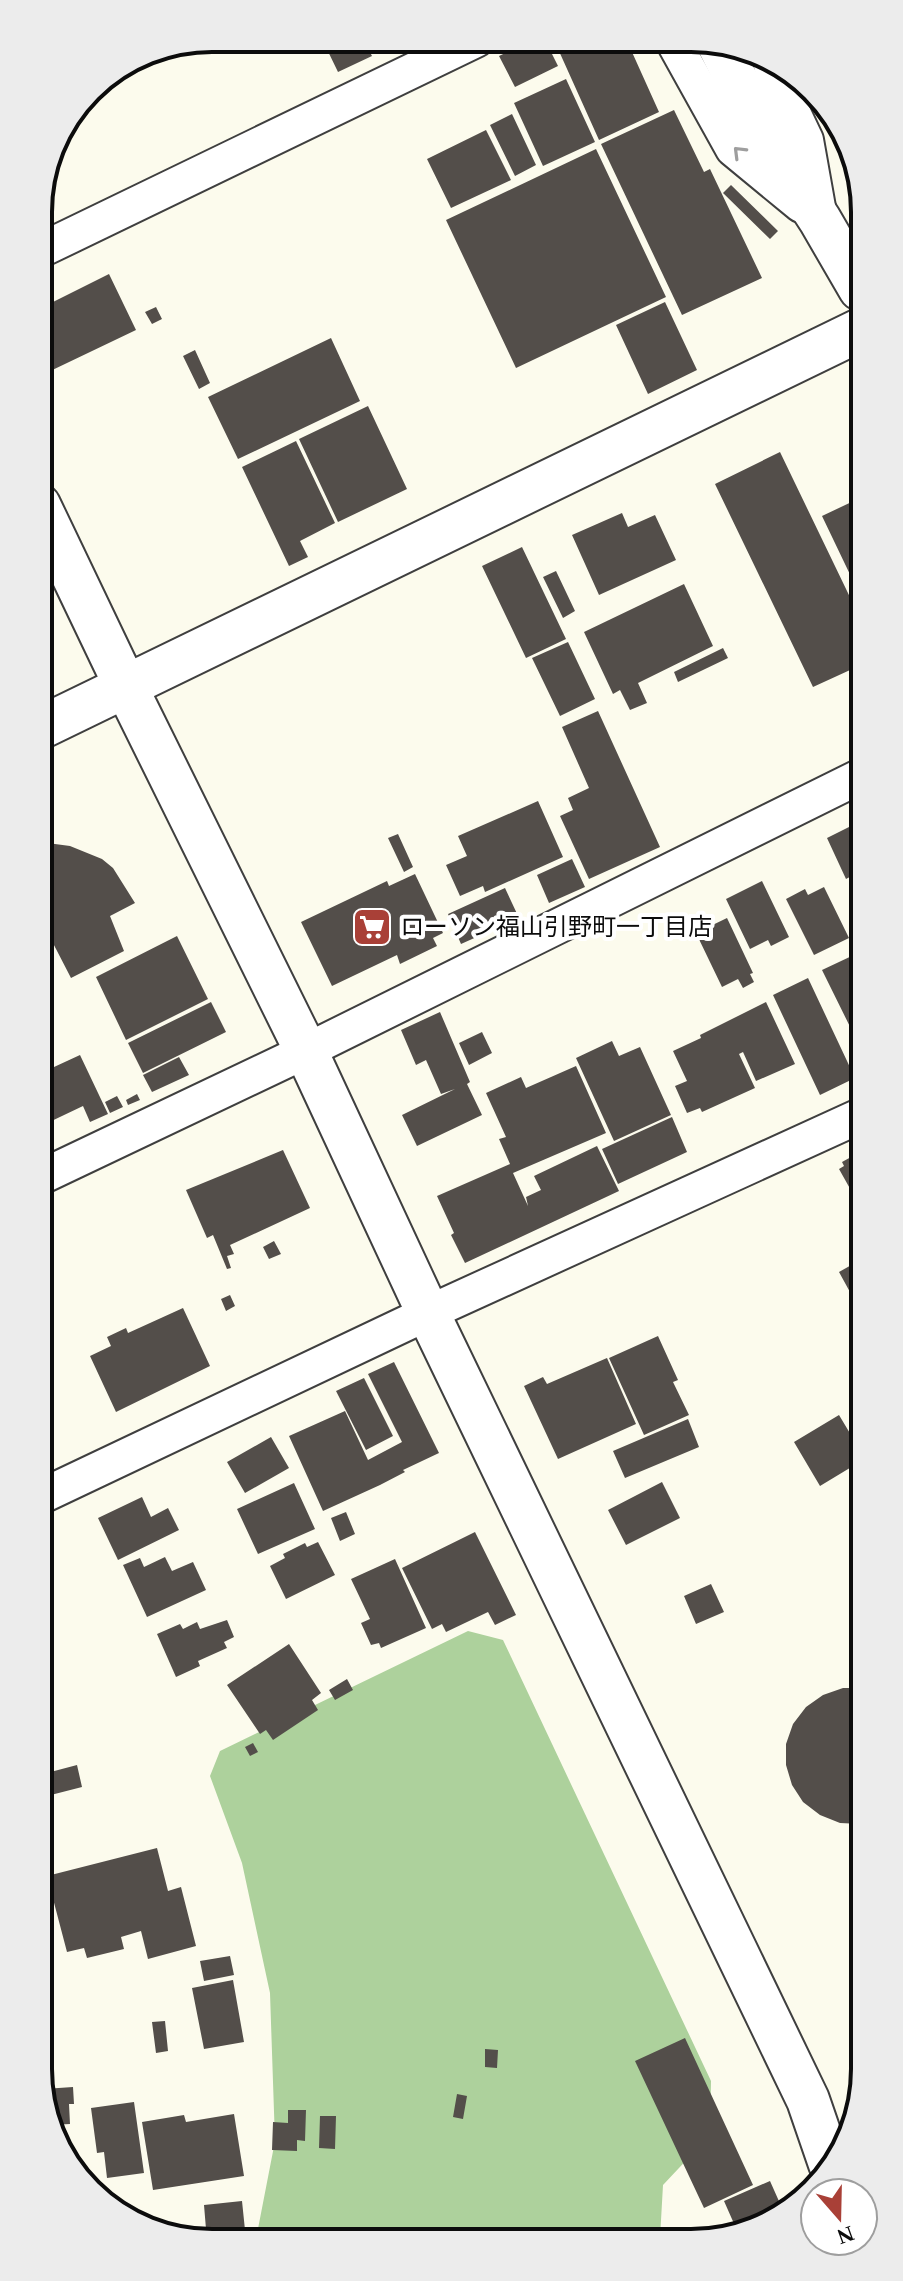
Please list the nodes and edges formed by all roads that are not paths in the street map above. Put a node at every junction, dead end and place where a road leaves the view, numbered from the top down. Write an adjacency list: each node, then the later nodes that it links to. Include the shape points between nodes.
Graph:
1 (451, 52): 6 (street)
2 (679, 52): 5 (street, one-way to 2, via 733,149)
3 (724, 56): 5 (street, via 762,131)
4 (776, 77): 5 (street, via 806,140)
5 (820, 220): 7 (street)
6 (52, 245)
7 (851, 273)
8 (851, 334): 10 (street)
9 (52, 532): 10 (street)
10 (125, 685): 11 (street); 13 (street)
11 (52, 722)
12 (851, 781): 13 (street)
13 (306, 1051): 15 (street); 16 (street)
14 (851, 1120): 16 (street)
15 (52, 1172)
16 (428, 1313): 17 (street); 18 (street, via 801,2085)
17 (52, 1491)
18 (826, 2154)

